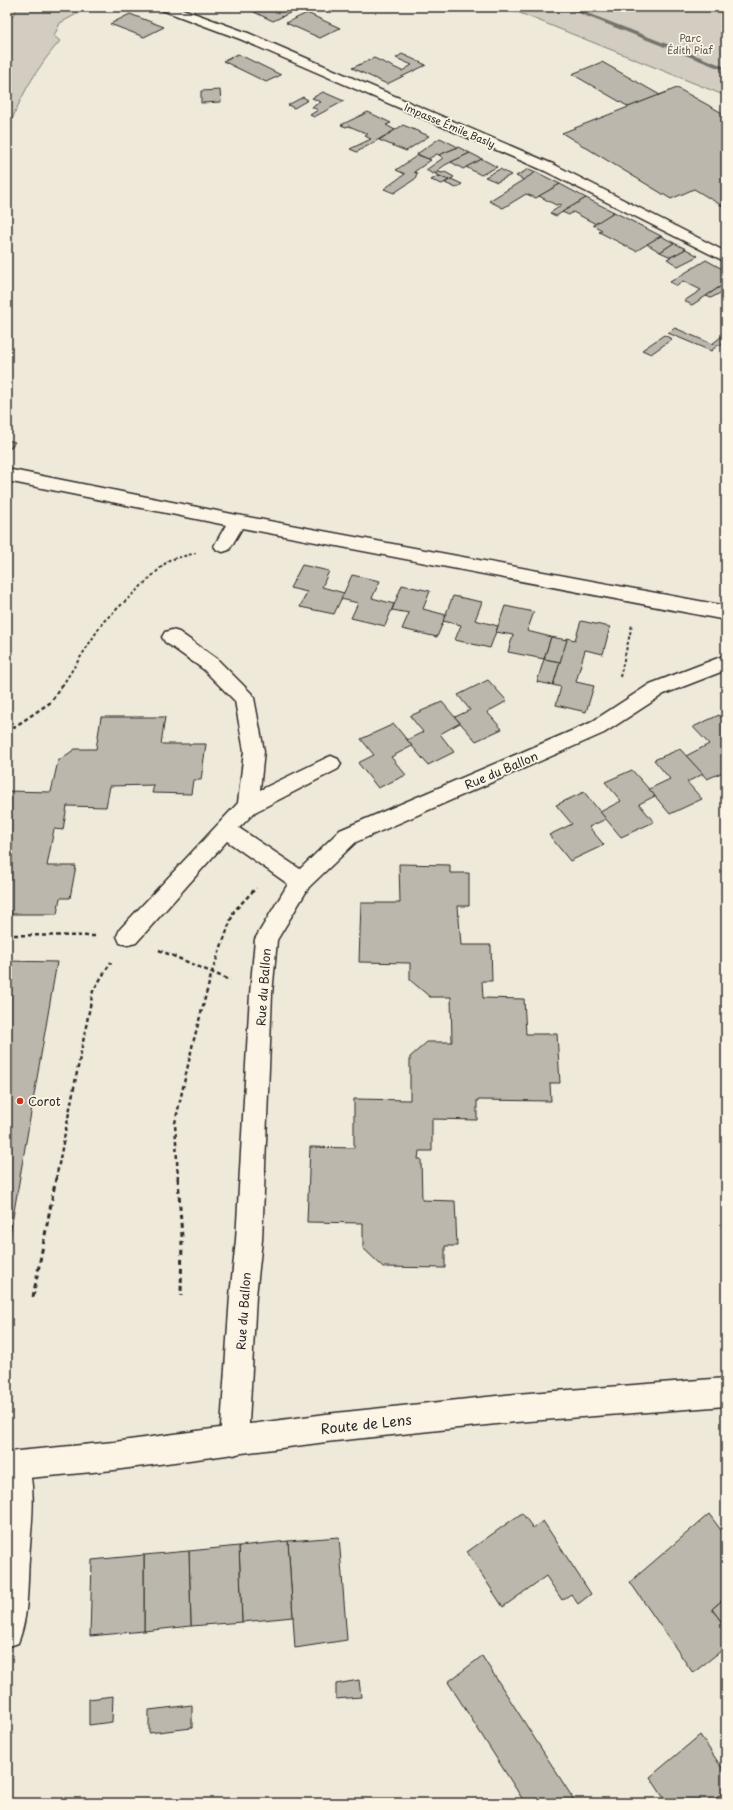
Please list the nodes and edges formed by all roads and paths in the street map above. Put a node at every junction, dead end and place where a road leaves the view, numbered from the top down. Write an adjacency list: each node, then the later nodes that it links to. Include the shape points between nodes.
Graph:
1 (166, 7): 2 (street, Impasse Émile Basly, via 244,36 550,168)
2 (726, 258)
3 (7, 475): 4 (street)
4 (237, 521): 5 (street); 6 (street)
5 (223, 546): 11 (path, via 169,560 103,622 51,702)
6 (638, 596): 7 (street); 10 (path)
7 (726, 613)
8 (172, 637): 13 (street, via 210,664 244,698 254,751)
9 (726, 662): 10 (street, Rue du Ballon, via 657,689)
10 (609, 720): 16 (street, Rue du Ballon, via 597,728 348,836)
11 (7, 732)
12 (331, 764): 13 (street)
13 (248, 806): 14 (street)
14 (225, 829): 15 (street); 17 (street)
15 (278, 865): 16 (street); 19 (path, via 234,911 212,972 193,1043 175,1123 182,1237)
16 (301, 881): 21 (street, Rue du Ballon, via 266,939 249,1240)
17 (128, 936): 18 (path, via 93,991)
18 (33, 1296)
19 (181, 1296)
20 (726, 1392): 21 (street, Route de Lens, via 516,1408 326,1428)
21 (234, 1441): 22 (street, Route de Lens)
22 (11, 1466): 23 (street, via 18,1505 11,1612)
23 (7, 1632)

